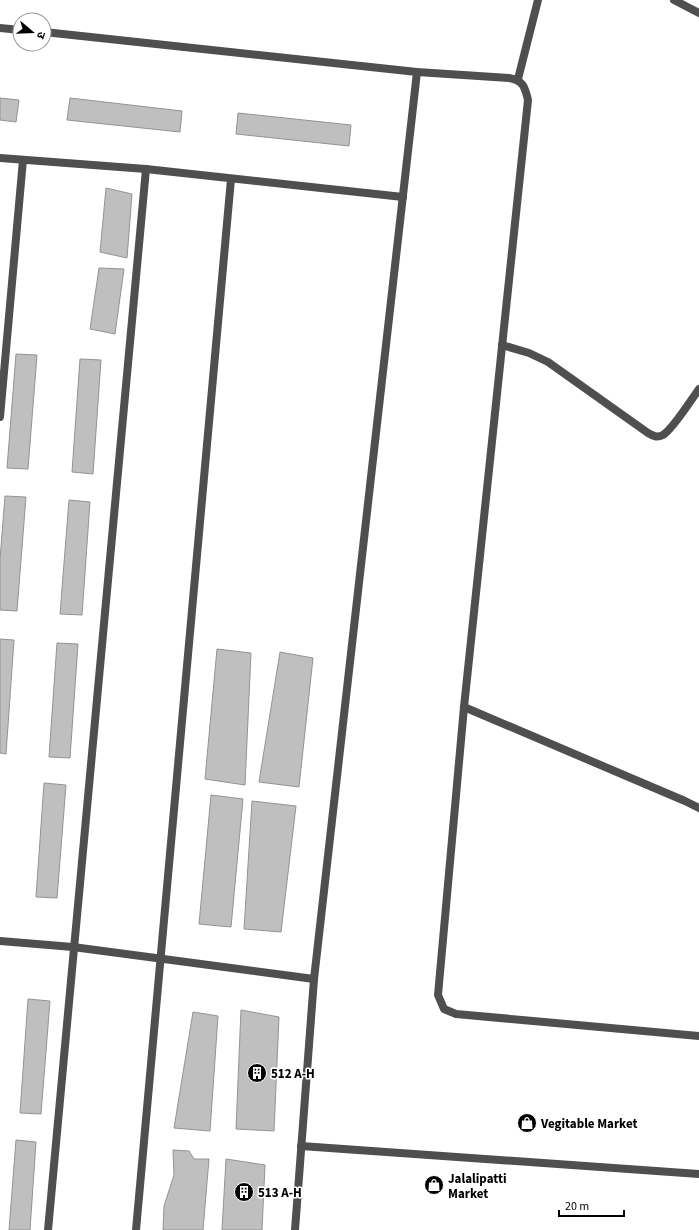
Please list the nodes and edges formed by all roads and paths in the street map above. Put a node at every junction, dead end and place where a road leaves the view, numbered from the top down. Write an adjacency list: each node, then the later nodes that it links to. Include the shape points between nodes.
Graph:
1 (538, 0): 8 (street)
2 (674, 0): 3 (street)
3 (698, 11)
4 (0, 28): 5 (street)
5 (12, 29)
6 (52, 33): 7 (street)
7 (417, 72): 8 (street); 13 (street)
8 (518, 80): 14 (street, via 524,86 528,100)
9 (0, 158): 10 (street)
10 (23, 160): 11 (street); 16 (street)
11 (146, 169): 12 (street); 20 (street)
12 (231, 179): 13 (street); 21 (street)
13 (403, 197): 22 (street)
14 (502, 345): 15 (street, via 548,362 656,437 663,435); 17 (street)
15 (699, 389)
16 (0, 417)
17 (464, 707): 18 (street); 23 (street, via 438,995 444,1009 456,1014)
18 (699, 808)
19 (0, 941): 20 (street)
20 (73, 947): 21 (street); 26 (street)
21 (160, 959): 22 (street); 27 (street)
22 (314, 979): 24 (street)
23 (699, 1036)
24 (301, 1146): 25 (street); 28 (street)
25 (699, 1174)
26 (48, 1230)
27 (136, 1230)
28 (294, 1230)

